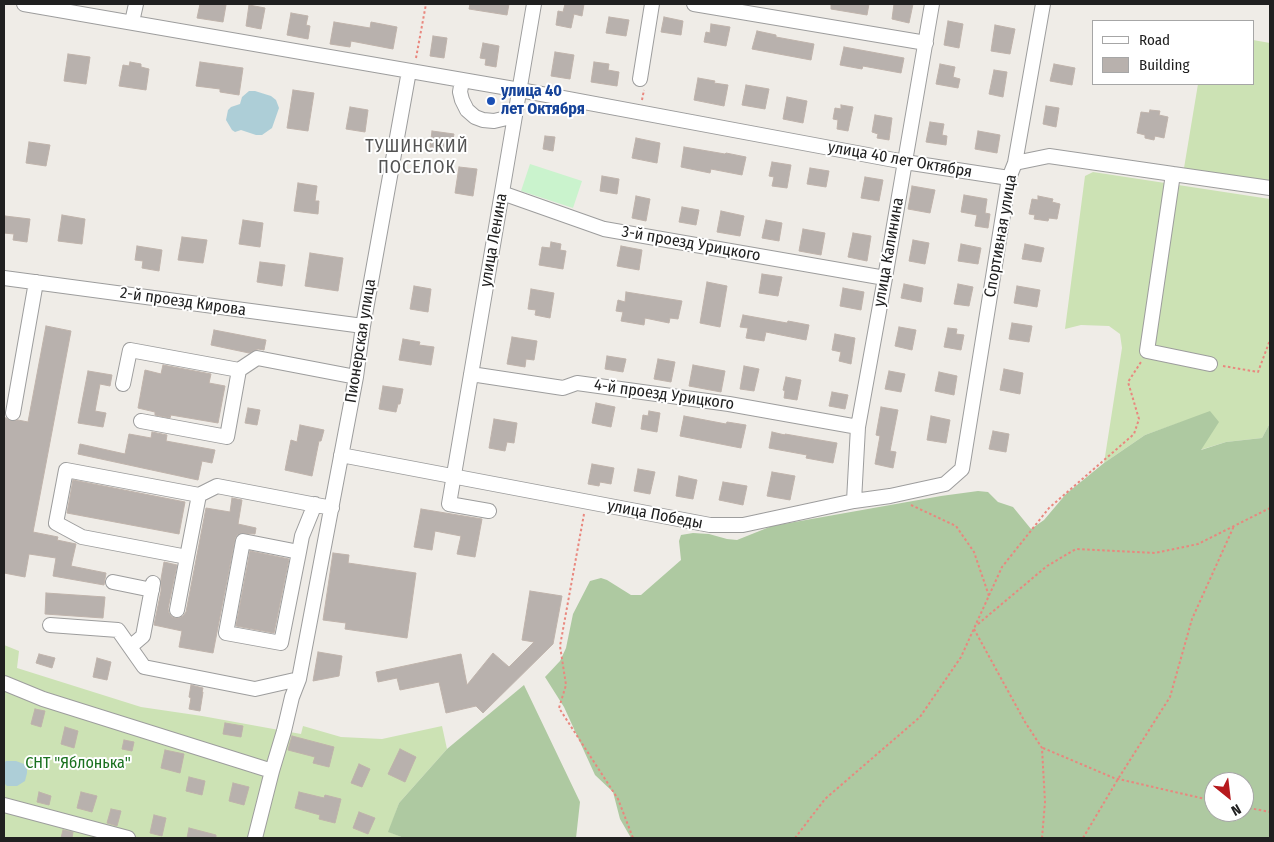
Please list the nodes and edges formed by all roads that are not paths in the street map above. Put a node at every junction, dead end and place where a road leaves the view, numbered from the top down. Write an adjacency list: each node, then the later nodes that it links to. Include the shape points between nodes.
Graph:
1 (27, 4): 8 (street, улица 40 лет Октября)
2 (136, 4): 8 (street)
3 (534, 4): 13 (street, улица Ленина)
4 (652, 4): 11 (street)
5 (694, 4): 9 (street)
6 (932, 4): 9 (street, улица Калинина)
7 (1043, 4): 16 (street, Спортивная улица)
8 (132, 22): 10 (street, улица 40 лет Октября)
9 (926, 43): 15 (street, улица Калинина)
10 (409, 71): 12 (street, улица 40 лет Октября); 24 (street, Пионерская улица)
11 (640, 79)
12 (462, 80): 13 (street, улица 40 лет Октября); 14 (street, via 462,100 475,116 494,120)
13 (520, 90): 14 (street, улица Ленина); 15 (street, улица 40 лет Октября)
14 (515, 116): 20 (street, улица Ленина)
15 (905, 162): 18 (street, улица 40 лет Октября); 22 (street, улица Калинина)
16 (1015, 163): 17 (street, via 1049,156); 18 (street, Спортивная улица)
17 (1173, 174): 19 (street); 25 (street, via 1148,350)
18 (1010, 178): 34 (street, Спортивная улица)
19 (1270, 188)
20 (502, 193): 22 (street, 3-й проезд Урицкого, via 604,229); 27 (street, улица Ленина)
21 (4, 278): 23 (street, 2-й проезд Кирова)
22 (885, 278): 32 (street, улица Калинина)
23 (36, 282): 24 (street, 2-й проезд Кирова); 30 (street)
24 (363, 326): 28 (street, Пионерская улица)
25 (1210, 364)
26 (239, 370): 28 (street, via 257,358); 29 (street, via 130,350); 31 (street, via 227,437)
27 (471, 374): 32 (street, 4-й проезд Урицкого, via 563,388 577,383 729,404); 35 (street, улица Ленина)
28 (356, 376): 33 (street, Пионерская улица)
29 (123, 384)
30 (13, 413)
31 (141, 421)
32 (858, 427): 37 (street, улица Калинина)
33 (342, 455): 35 (street, улица Победы); 39 (street, Пионерская улица)
34 (962, 469): 37 (street, улица Победы, via 945,484)
35 (454, 476): 37 (street, улица Победы, via 710,525 743,525); 40 (street, улица Ленина, via 449,504)
36 (199, 495): 38 (street, via 217,486); 42 (street); 42 (street, via 66,470 56,523 82,537)
37 (854, 501)
38 (315, 504): 39 (street); 41 (street)
39 (332, 508): 47 (street, Пионерская улица)
40 (489, 511)
41 (299, 552): 41 (street, via 243,541 226,633 282,644)
42 (187, 557): 44 (street)
43 (113, 582): 46 (street, via 153,586 143,636)
44 (176, 610)
45 (50, 625): 46 (street, via 118,630)
46 (130, 647): 47 (street, via 144,668 255,688)
47 (299, 679): 49 (street, Пионерская улица)
48 (4, 683): 49 (street, via 43,699)
49 (272, 771): 52 (street, Пионерская улица)
50 (4, 805): 51 (street)
51 (128, 838)
52 (255, 838)

